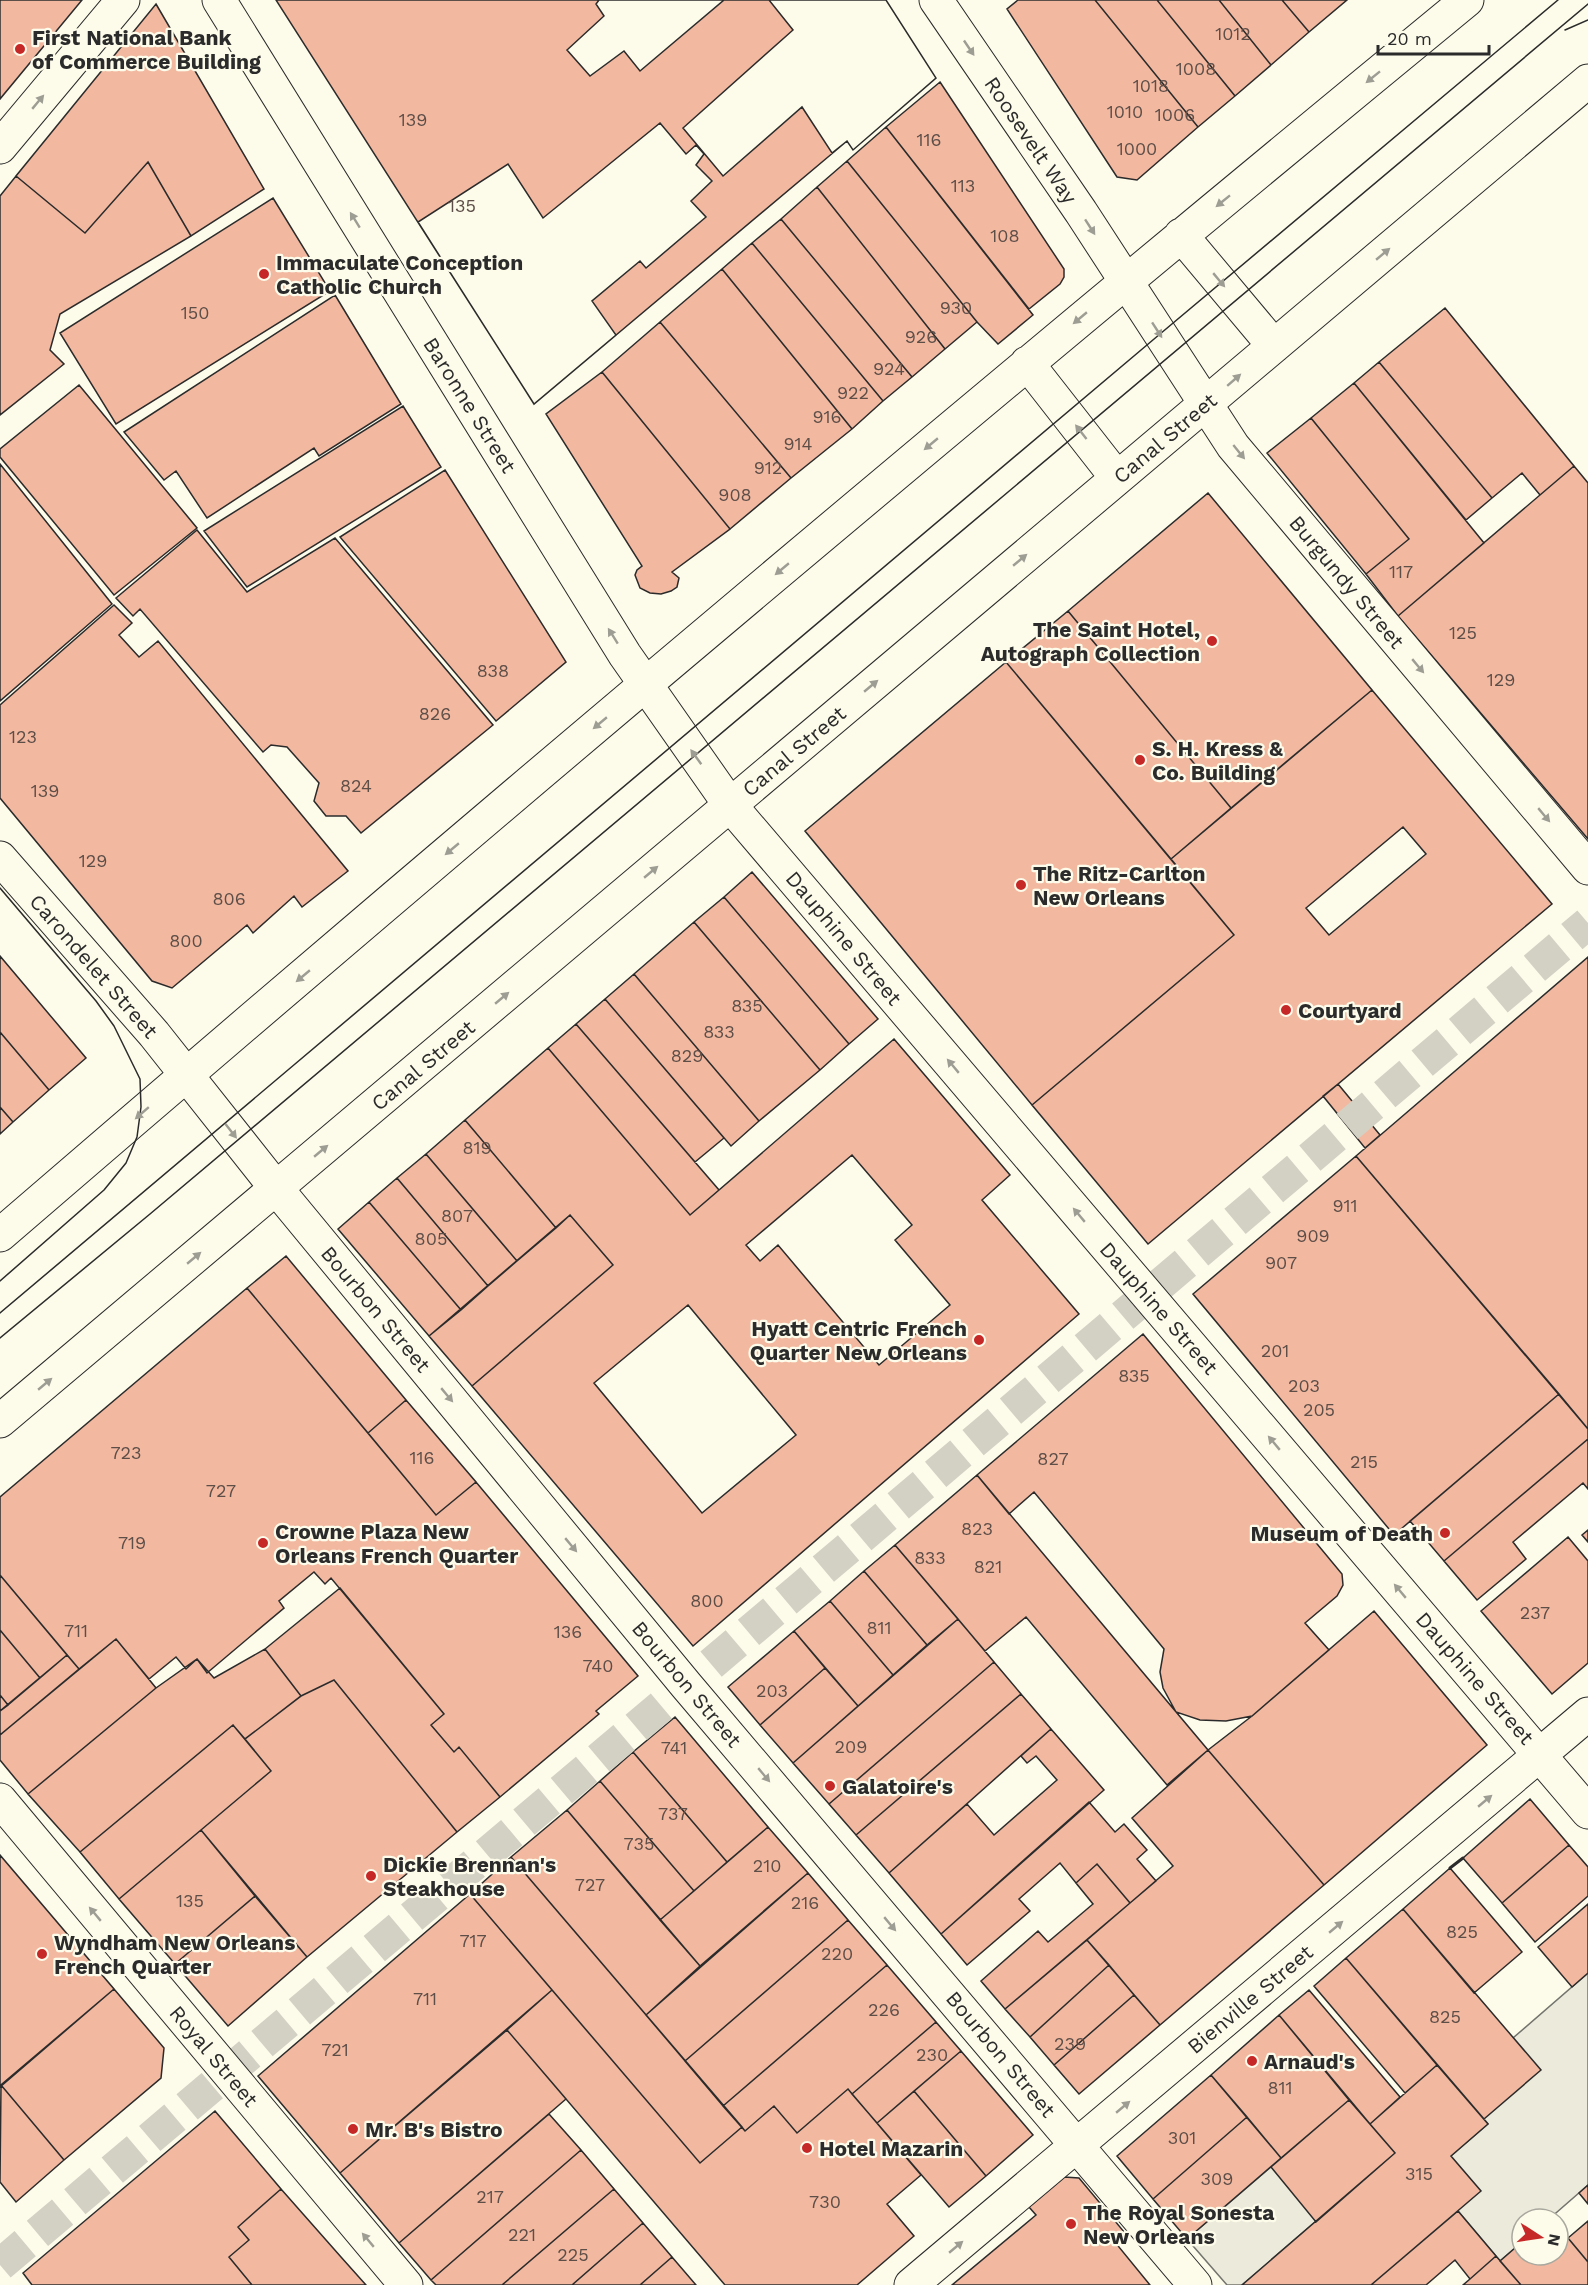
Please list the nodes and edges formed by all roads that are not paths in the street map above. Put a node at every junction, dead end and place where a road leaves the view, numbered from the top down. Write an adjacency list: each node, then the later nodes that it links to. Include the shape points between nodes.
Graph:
1 (123, 0): 6 (street, one-way to 1)
2 (219, 0): 13 (street, Baronne Street, one-way to 2)
3 (936, 0): 8 (street, Roosevelt Way, one-way to 8)
4 (1467, 0): 7 (street, one-way to 7)
5 (1588, 81): 9 (street, Canal Street, one-way to 5)
6 (0, 147)
7 (1182, 235): 8 (street); 9 (street, one-way to 9)
8 (1125, 281): 10 (street, one-way to 10); 11 (street, Burgundy Street, one-way to 11)
9 (1274, 346): 11 (street, Canal Street, one-way to 9)
10 (1027, 363): 12 (street, one-way to 10); 13 (street, one-way to 13)
11 (1206, 404): 12 (street, Canal Street); 16 (street, Burgundy Street, one-way to 16, via 1233,446)
12 (1117, 478): 14 (street, Canal Street, one-way to 12)
13 (645, 685): 14 (street, Baronne Street, one-way to 13); 17 (street, one-way to 17)
14 (730, 805): 18 (street, Canal Street, one-way to 14); 22 (street, Dauphine Street, one-way to 14)
15 (0, 858): 17 (street, Carondelet Street)
16 (1588, 868)
17 (187, 1075): 18 (street, Bourbon Street, one-way to 18); 19 (street, one-way to 19)
18 (276, 1188): 20 (street, Canal Street, one-way to 18); 25 (street, Bourbon Street, one-way to 25, via 686,1685)
19 (0, 1235)
20 (0, 1421)
21 (1588, 1714): 22 (street, Bienville Street)
22 (1540, 1755): 24 (street, Dauphine Street); 25 (street, Bienville Street, one-way to 22)
23 (0, 1800): 26 (street, Royal Street, one-way to 23)
24 (1588, 1812)
25 (1078, 2145): 27 (street, Bienville Street, one-way to 25); 28 (street, Bourbon Street)
26 (406, 2285)
27 (912, 2285)
28 (1195, 2285)

